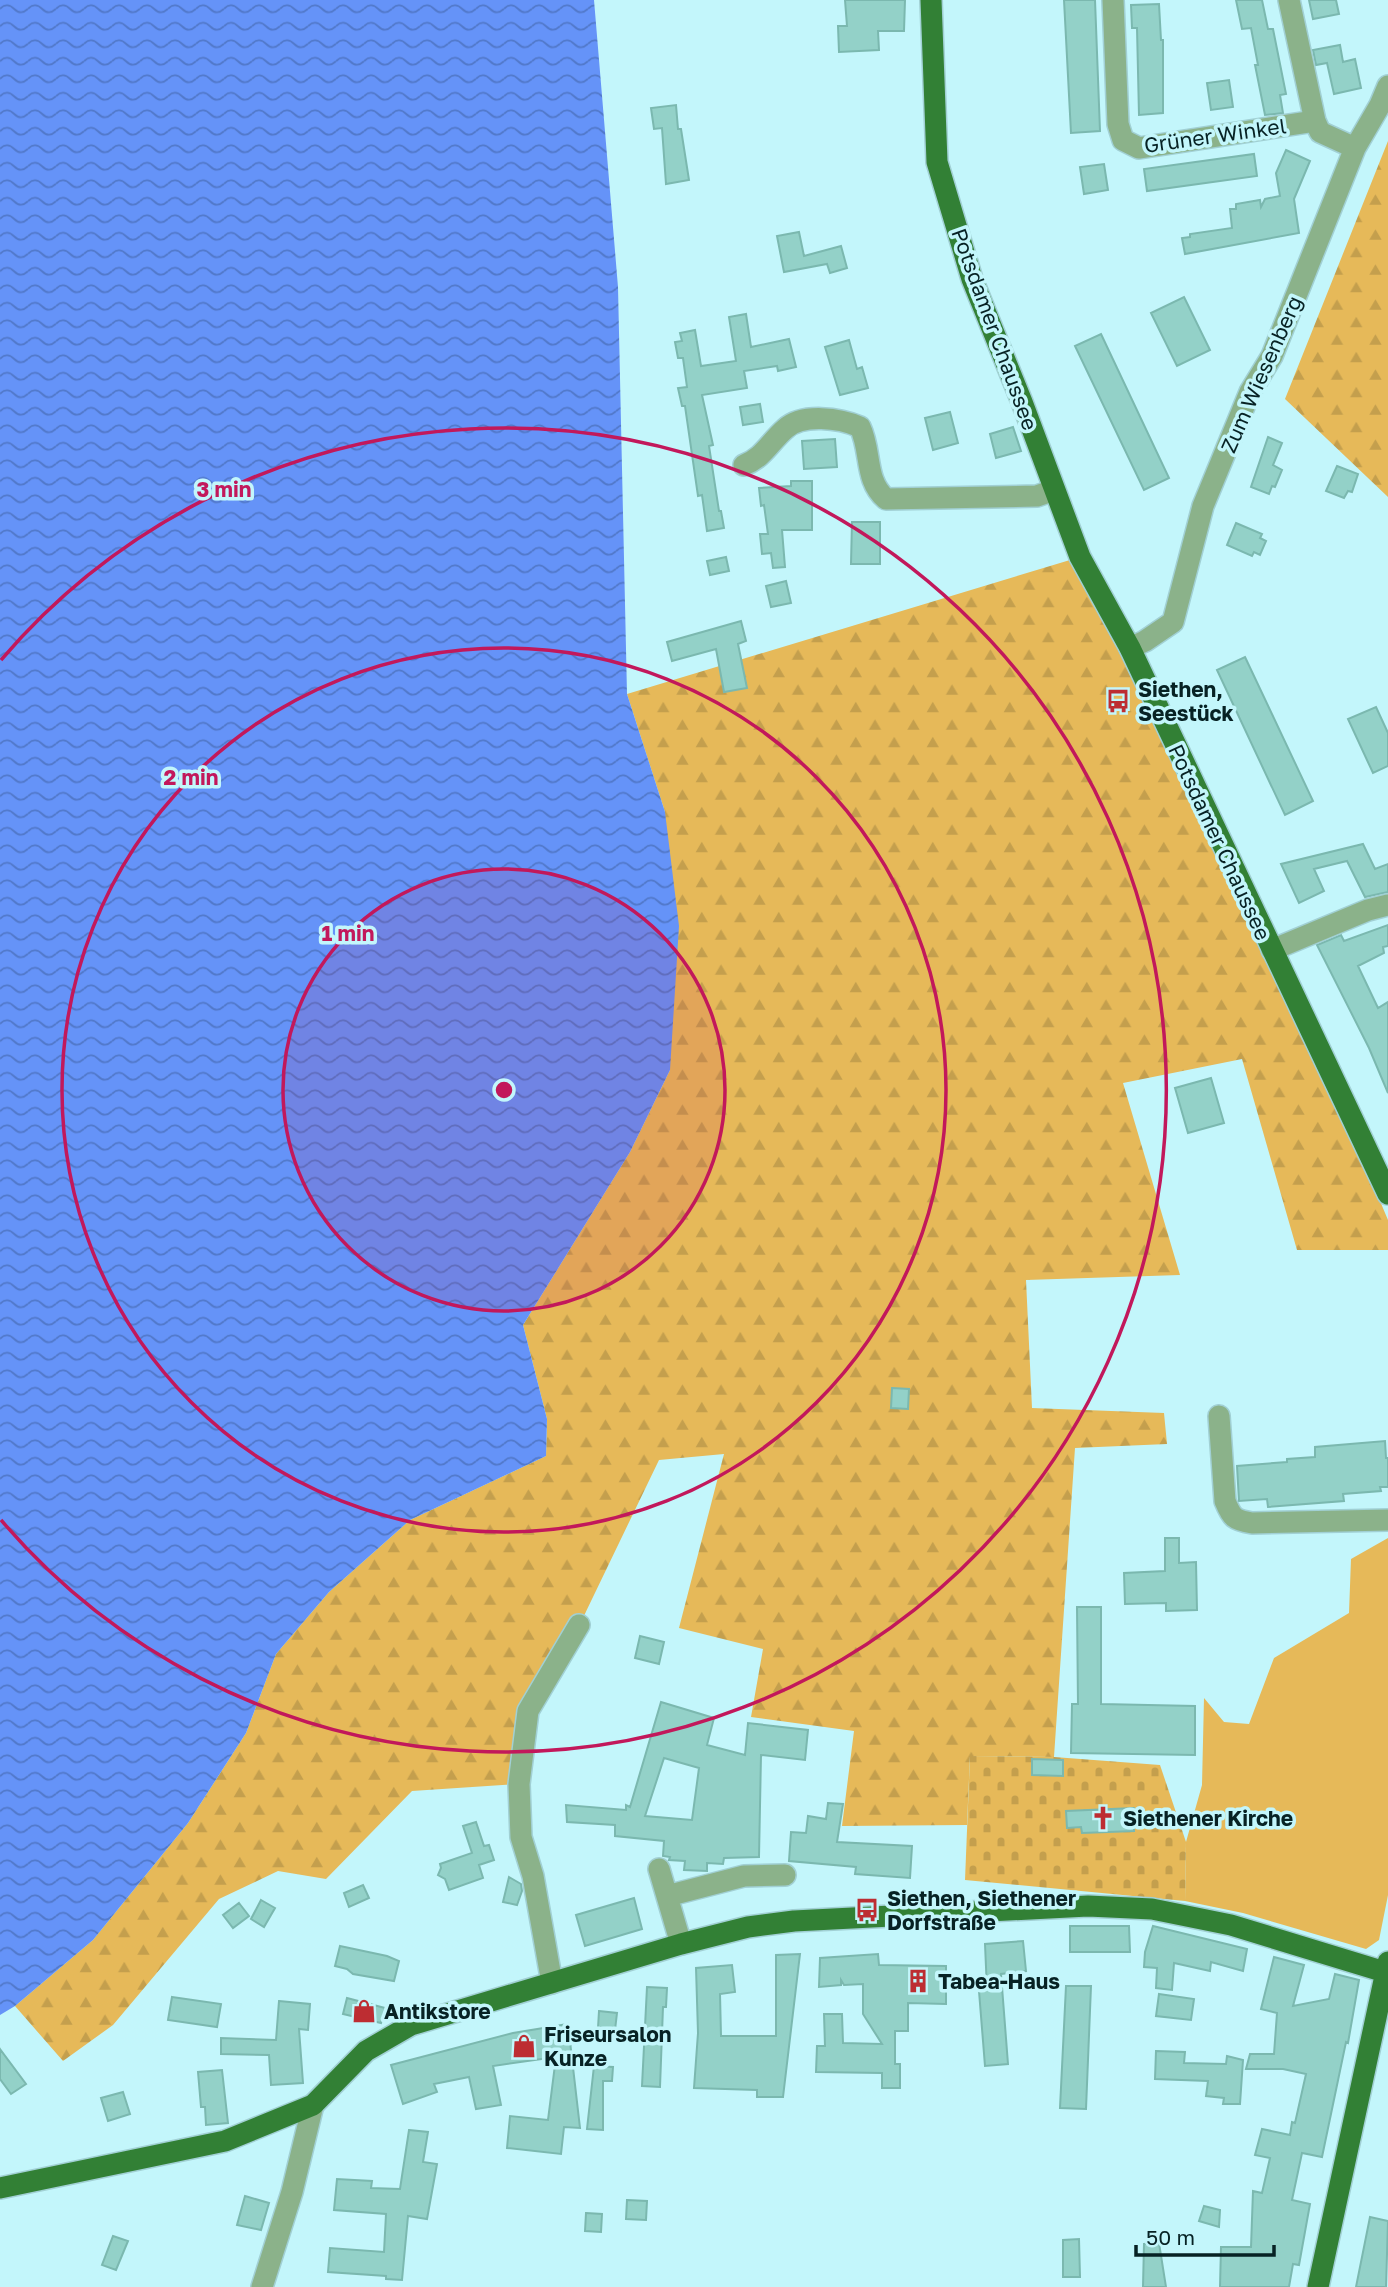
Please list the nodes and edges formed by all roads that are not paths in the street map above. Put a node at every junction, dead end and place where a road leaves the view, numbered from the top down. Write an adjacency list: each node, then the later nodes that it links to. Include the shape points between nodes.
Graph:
1 (931, 0): 8 (main road, Potsdamer Chaussee, via 937,162 972,279)
2 (1112, 0): 5 (street, Grüner Winkel, via 1118,124 1123,140 1139,148)
3 (1289, 0): 5 (street)
4 (1388, 86): 6 (street, Zum Wiesenberg)
5 (1315, 121): 6 (street, Grüner Winkel, via 1320,132)
6 (1355, 148): 9 (street, Zum Wiesenberg, via 1272,356 1250,393 1203,506 1172,622)
7 (744, 465): 8 (street, via 766,451 788,426 827,420 860,427 876,489 886,499 1037,496)
8 (1054, 490): 9 (main road, Potsdamer Chaussee, via 1080,557)
9 (1130, 648): 11 (main road, Potsdamer Chaussee)
10 (1388, 905): 11 (street)
11 (1272, 950): 12 (main road, Potsdamer Chaussee)
12 (1388, 1194)
13 (1219, 1416): 14 (street, via 1225,1501 1237,1520)
14 (1388, 1520)
15 (579, 1625): 21 (street, via 528,1711 519,1784 521,1837 533,1876)
16 (659, 1869): 18 (street)
17 (785, 1875): 18 (street, via 744,1876)
18 (667, 1896): 19 (street)
19 (681, 1944): 20 (main road, via 794,1921 1088,1906 1152,1909 1231,1925); 21 (main road)
20 (1387, 1969): 25 (main road)
21 (552, 1983): 22 (main road, via 411,2025 366,2051)
22 (313, 2105): 23 (main road, via 225,2141); 24 (street)
23 (0, 2188)
24 (262, 2287)
25 (1318, 2287)

